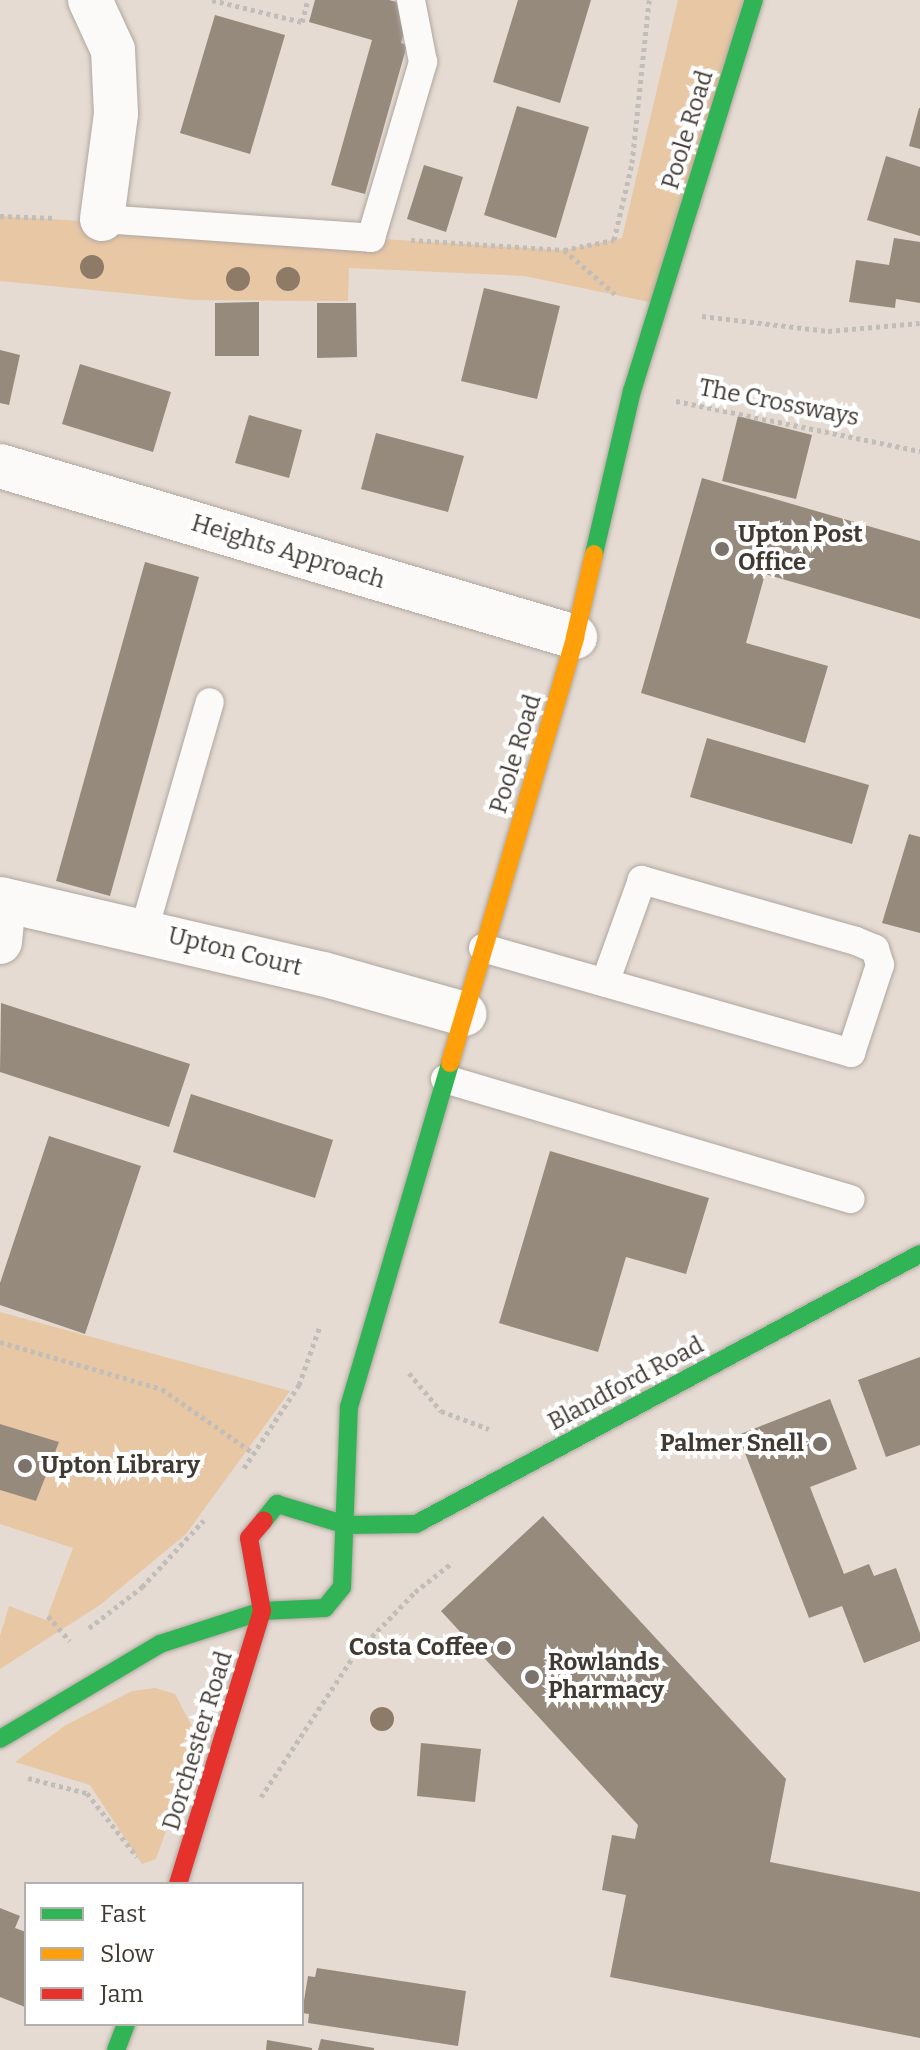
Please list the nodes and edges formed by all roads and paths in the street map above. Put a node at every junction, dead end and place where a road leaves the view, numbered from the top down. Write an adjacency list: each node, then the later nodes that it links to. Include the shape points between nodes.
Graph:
1 (90, 0): 8 (street, via 113,50 116,114)
2 (212, 0): 3 (path, via 302,22)
3 (308, 0)
4 (411, 0): 9 (lane, via 423,62)
5 (649, 0): 10 (path, via 632,163 614,240)
6 (754, 0): 12 (main road, Poole Road)
7 (0, 216): 8 (path)
8 (102, 219): 9 (lane)
9 (371, 238): 10 (path)
10 (564, 250): 11 (path)
11 (612, 293)
12 (659, 304): 13 (path, via 691,315 828,331); 14 (main road, Poole Road)
13 (920, 323)
14 (632, 391): 15 (path, The Crossways); 17 (main road, Poole Road)
15 (920, 451)
16 (0, 466): 17 (street, Heights Approach)
17 (575, 637): 21 (main road, Poole Road)
18 (210, 702): 20 (lane)
19 (1, 914): 20 (street, Upton Court)
20 (144, 930): 23 (street, Upton Court)
21 (483, 948): 22 (lane); 23 (main road, Poole Road)
22 (605, 983): 22 (lane, via 851,1053 880,965 875,949 856,941 642,880)
23 (464, 1014): 24 (main road, Poole Road)
24 (445, 1079): 25 (lane); 34 (main road, Poole Road, via 349,1407)
25 (851, 1199)
26 (920, 1254): 34 (main road, Blandford Road, via 416,1524)
27 (324, 1316): 31 (path, via 299,1385)
28 (0, 1342): 31 (path, via 162,1389)
29 (401, 1365): 30 (path, via 441,1411 466,1425)
30 (501, 1428)
31 (253, 1453): 32 (path)
32 (238, 1476)
33 (213, 1510): 37 (path, via 142,1587 70,1641)
34 (346, 1525): 36 (main road, via 342,1587 325,1608); 36 (main road, via 277,1504 249,1538)
35 (464, 1552): 40 (path, via 415,1592 355,1654)
36 (262, 1611): 38 (main road, via 160,1644); 42 (main road, Dorchester Road)
37 (48, 1616)
38 (0, 1739)
39 (14, 1774): 41 (path, via 87,1793)
40 (257, 1804)
41 (142, 1864)
42 (179, 1882)
43 (125, 2026): 44 (main road)
44 (116, 2050)

